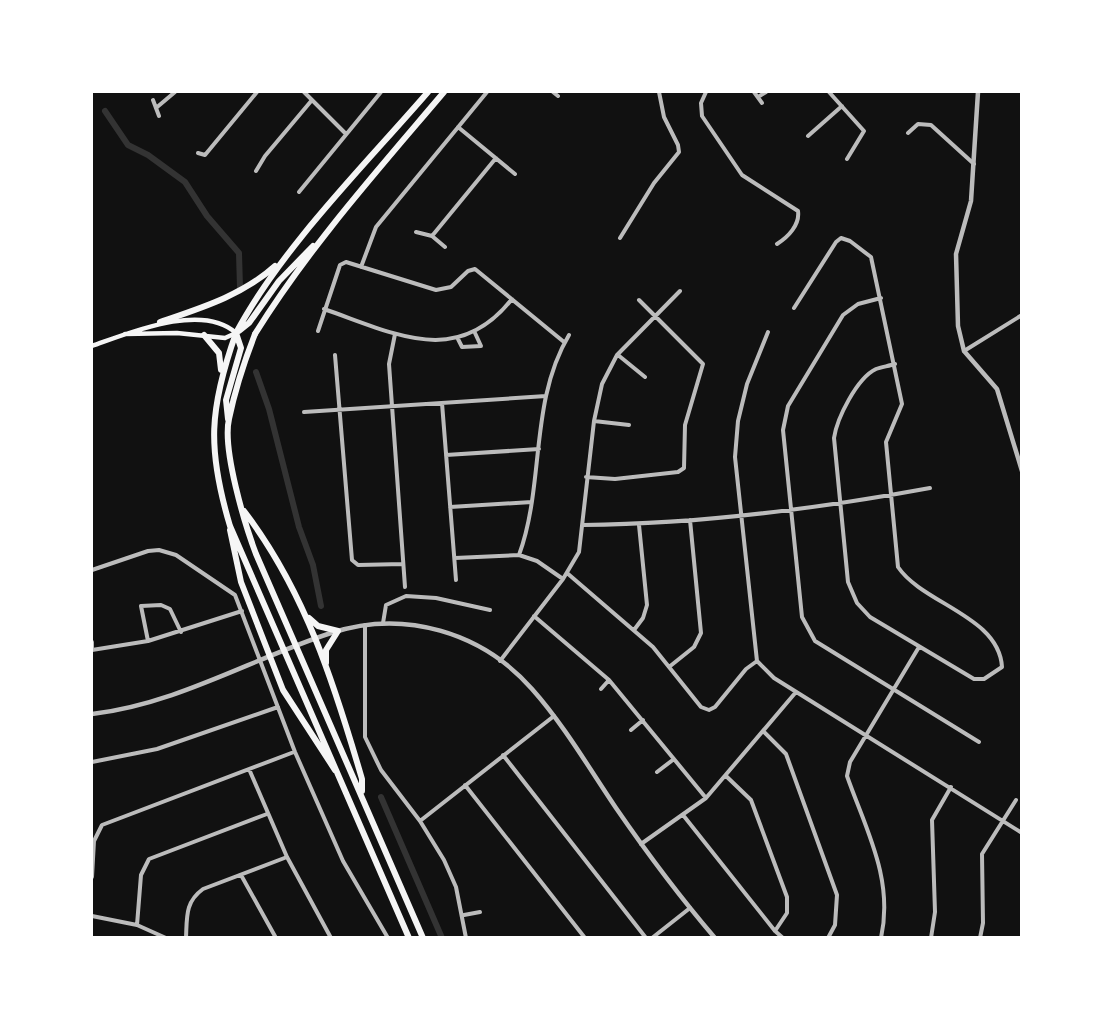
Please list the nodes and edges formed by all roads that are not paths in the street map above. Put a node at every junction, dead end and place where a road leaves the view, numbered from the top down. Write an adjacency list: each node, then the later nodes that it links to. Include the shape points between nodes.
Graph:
1 (175, 92): 21 (street)
2 (257, 92): 27 (street, via 205,155)
3 (303, 92): 18 (street)
4 (429, 92): 40 (highway)
5 (444, 92): 34 (highway)
6 (487, 92): 23 (street)
7 (553, 92): 15 (street)
8 (659, 92): 37 (street, via 664,117 679,152 654,183)
9 (706, 92): 38 (street, via 701,103 702,116 742,175 798,211 789,236)
10 (754, 92): 16 (street)
11 (766, 92): 16 (street)
12 (829, 92): 20 (street)
13 (978, 92): 30 (street)
14 (379, 93): 25 (street)
15 (558, 96)
16 (758, 97): 19 (street)
17 (153, 100): 21 (street)
18 (312, 100): 25 (street); 31 (street)
19 (762, 103)
20 (842, 106): 26 (street); 29 (street, via 864,131)
21 (156, 108): 22 (street)
22 (159, 116)
23 (458, 127): 28 (street); 41 (street, via 376,227)
24 (908, 133): 30 (street, via 918,124 931,125)
25 (346, 134): 33 (street)
26 (808, 136)
27 (198, 153)
28 (496, 158): 32 (street); 36 (street)
29 (848, 159)
30 (975, 165): 62 (street, via 971,201 956,254 958,326)
31 (256, 171)
32 (515, 174)
33 (299, 192)
34 (331, 227): 53 (highway, via 279,281 249,323); 73 (highway, via 255,334)
35 (416, 232): 36 (street)
36 (432, 237): 39 (street)
37 (620, 238)
38 (777, 244)
39 (445, 247)
40 (283, 260): 50 (highway, via 255,284); 53 (highway)
41 (361, 267): 44 (street, via 436,290 451,286 476,269); 47 (street, via 346,262 340,265)
42 (680, 291): 49 (street)
43 (881, 298): 46 (street, via 871,257 842,238); 65 (street); 86 (street, via 858,304 843,315 788,406 783,430)
44 (512, 299): 54 (street); 60 (street)
45 (639, 300): 49 (street)
46 (794, 308)
47 (324, 309): 51 (street); 56 (street)
48 (1022, 315): 62 (street)
49 (656, 316): 64 (street); 79 (street, via 703,364 685,425 684,468 678,472 615,479)
50 (160, 322): 53 (main road, via 200,321 228,326); 55 (main road)
51 (318, 331)
52 (768, 332): 87 (street, via 747,384 738,421 735,457)
53 (236, 333): 57 (main road, via 225,338); 66 (highway); 73 (highway, via 241,348 226,400)
54 (475, 333): 59 (street); 59 (street, via 481,346 467,349)
55 (125, 334): 57 (main road); 61 (main road)
56 (395, 334): 59 (street, via 428,342); 70 (street, via 388,364)
57 (204, 335): 66 (highway, via 221,358)
58 (569, 335): 60 (street)
59 (458, 339)
60 (564, 342): 68 (street)
61 (92, 346)
62 (964, 351): 78 (street, via 997,389)
63 (336, 355): 71 (street)
64 (617, 355): 67 (street); 74 (street, via 602,384)
65 (895, 364): 81 (street, via 902,404 886,442); 83 (street, via 876,369 864,378 837,421 834,438)
66 (221, 376): 91 (highway, via 214,446 220,493)
67 (645, 377)
68 (546, 396): 69 (street); 76 (street)
69 (442, 403): 70 (street); 77 (street)
70 (391, 408): 71 (street); 94 (street)
71 (340, 410): 72 (street); 94 (street, via 352,560 358,565)
72 (304, 411)
73 (228, 419): 84 (highway)
74 (594, 421): 75 (street); 79 (street)
75 (630, 425)
76 (539, 448): 77 (street); 82 (street)
77 (446, 455): 85 (street)
78 (1022, 471)
79 (586, 477): 89 (street)
80 (930, 488): 81 (street)
81 (890, 495): 83 (street); 112 (street, via 897,567 907,580 980,627 993,641 1002,667 992,675 974,679)
82 (532, 502): 85 (street); 92 (street, via 529,529)
83 (841, 504): 86 (street); 112 (street, via 848,582 857,603 870,617)
84 (241, 507): 102 (highway, via 290,580); 142 (highway, via 256,554)
85 (450, 507): 93 (street)
86 (791, 510): 87 (street); 122 (street, via 802,617 815,641)
87 (741, 515): 88 (street); 117 (street)
88 (690, 520): 90 (street); 119 (street, via 701,633 694,647)
89 (583, 525): 90 (street); 96 (street, via 579,552)
90 (639, 525): 106 (street, via 647,605)
91 (230, 526): 114 (highway, via 236,564); 138 (highway)
92 (519, 555): 93 (street); 97 (street, via 537,561)
93 (454, 558): 98 (street)
94 (403, 564): 99 (street)
95 (92, 570): 101 (street, via 148,551 168,552 235,595)
96 (567, 573): 97 (street); 106 (street)
97 (563, 579): 103 (street)
98 (456, 580)
99 (405, 587)
100 (490, 610): 104 (street, via 406,596 386,605)
101 (242, 611): 108 (street); 115 (street)
102 (307, 615): 107 (highway, via 318,626); 109 (highway)
103 (534, 616): 116 (street); 120 (street)
104 (383, 623): 105 (street); 116 (street, via 442,630)
105 (365, 625): 107 (street); 148 (street, via 365,737 381,770)
106 (634, 630): 119 (street)
107 (338, 631): 109 (street); 118 (highway, via 326,650)
108 (181, 632): 110 (street); 110 (street, via 170,609 161,605 141,606)
109 (315, 639): 114 (street); 118 (highway)
110 (148, 641): 113 (street)
111 (92, 642): 113 (street)
112 (919, 647): 122 (street)
113 (92, 650)
114 (269, 658): 115 (street); 138 (highway, via 286,697)
115 (262, 661): 124 (street); 125 (street, via 162,699)
116 (500, 661): 126 (street, via 531,688)
117 (757, 661): 119 (street, via 709,710 701,707); 123 (street)
118 (326, 664): 142 (highway, via 362,779)
119 (669, 667)
120 (609, 680): 121 (street); 127 (street)
121 (601, 689)
122 (893, 690): 130 (street); 131 (street)
123 (796, 692): 129 (street); 130 (street)
124 (278, 707): 132 (street); 135 (street, via 157,749)
125 (92, 714)
126 (554, 716): 133 (street); 150 (street)
127 (643, 720): 128 (street); 134 (street)
128 (631, 730)
129 (764, 731): 139 (street); 173 (street, via 786,754 837,895 835,925)
130 (866, 734): 141 (street); 174 (street, via 850,762 847,776 886,894)
131 (979, 742)
132 (295, 752): 136 (street); 164 (street, via 343,861)
133 (503, 755): 140 (street); 169 (street)
134 (674, 759): 137 (street); 143 (street)
135 (92, 762)
136 (249, 769): 145 (street); 153 (street, via 102,825 94,841)
137 (657, 772)
138 (338, 773): 165 (highway)
139 (726, 776): 143 (street); 159 (street, via 752,800 787,897 787,913)
140 (465, 786): 148 (street); 168 (street)
141 (951, 787): 147 (street); 175 (street, via 932,820 935,912)
142 (362, 795): 166 (highway)
143 (706, 798): 146 (street)
144 (1016, 800): 147 (street)
145 (267, 814): 151 (street); 158 (street, via 149,859 141,874)
146 (683, 815): 150 (street); 159 (street)
147 (1002, 820): 149 (street); 176 (street, via 982,854)
148 (420, 821): 156 (street, via 444,860)
149 (1022, 833)
150 (641, 844): 154 (street)
151 (287, 858): 152 (street); 163 (street)
152 (241, 875): 161 (street, via 192,897); 162 (street)
153 (92, 877)
154 (690, 908): 170 (street); 171 (street)
155 (480, 912): 156 (street)
156 (464, 915): 167 (street)
157 (92, 916): 158 (street)
158 (137, 925): 160 (street)
159 (774, 931): 172 (street)
160 (166, 938)
161 (186, 938)
162 (276, 938)
163 (331, 938)
164 (388, 938)
165 (409, 938)
166 (423, 938)
167 (466, 938)
168 (585, 938)
169 (646, 938)
170 (652, 938)
171 (715, 938)
172 (783, 938)
173 (828, 938)
174 (881, 938)
175 (931, 938)
176 (980, 938)

